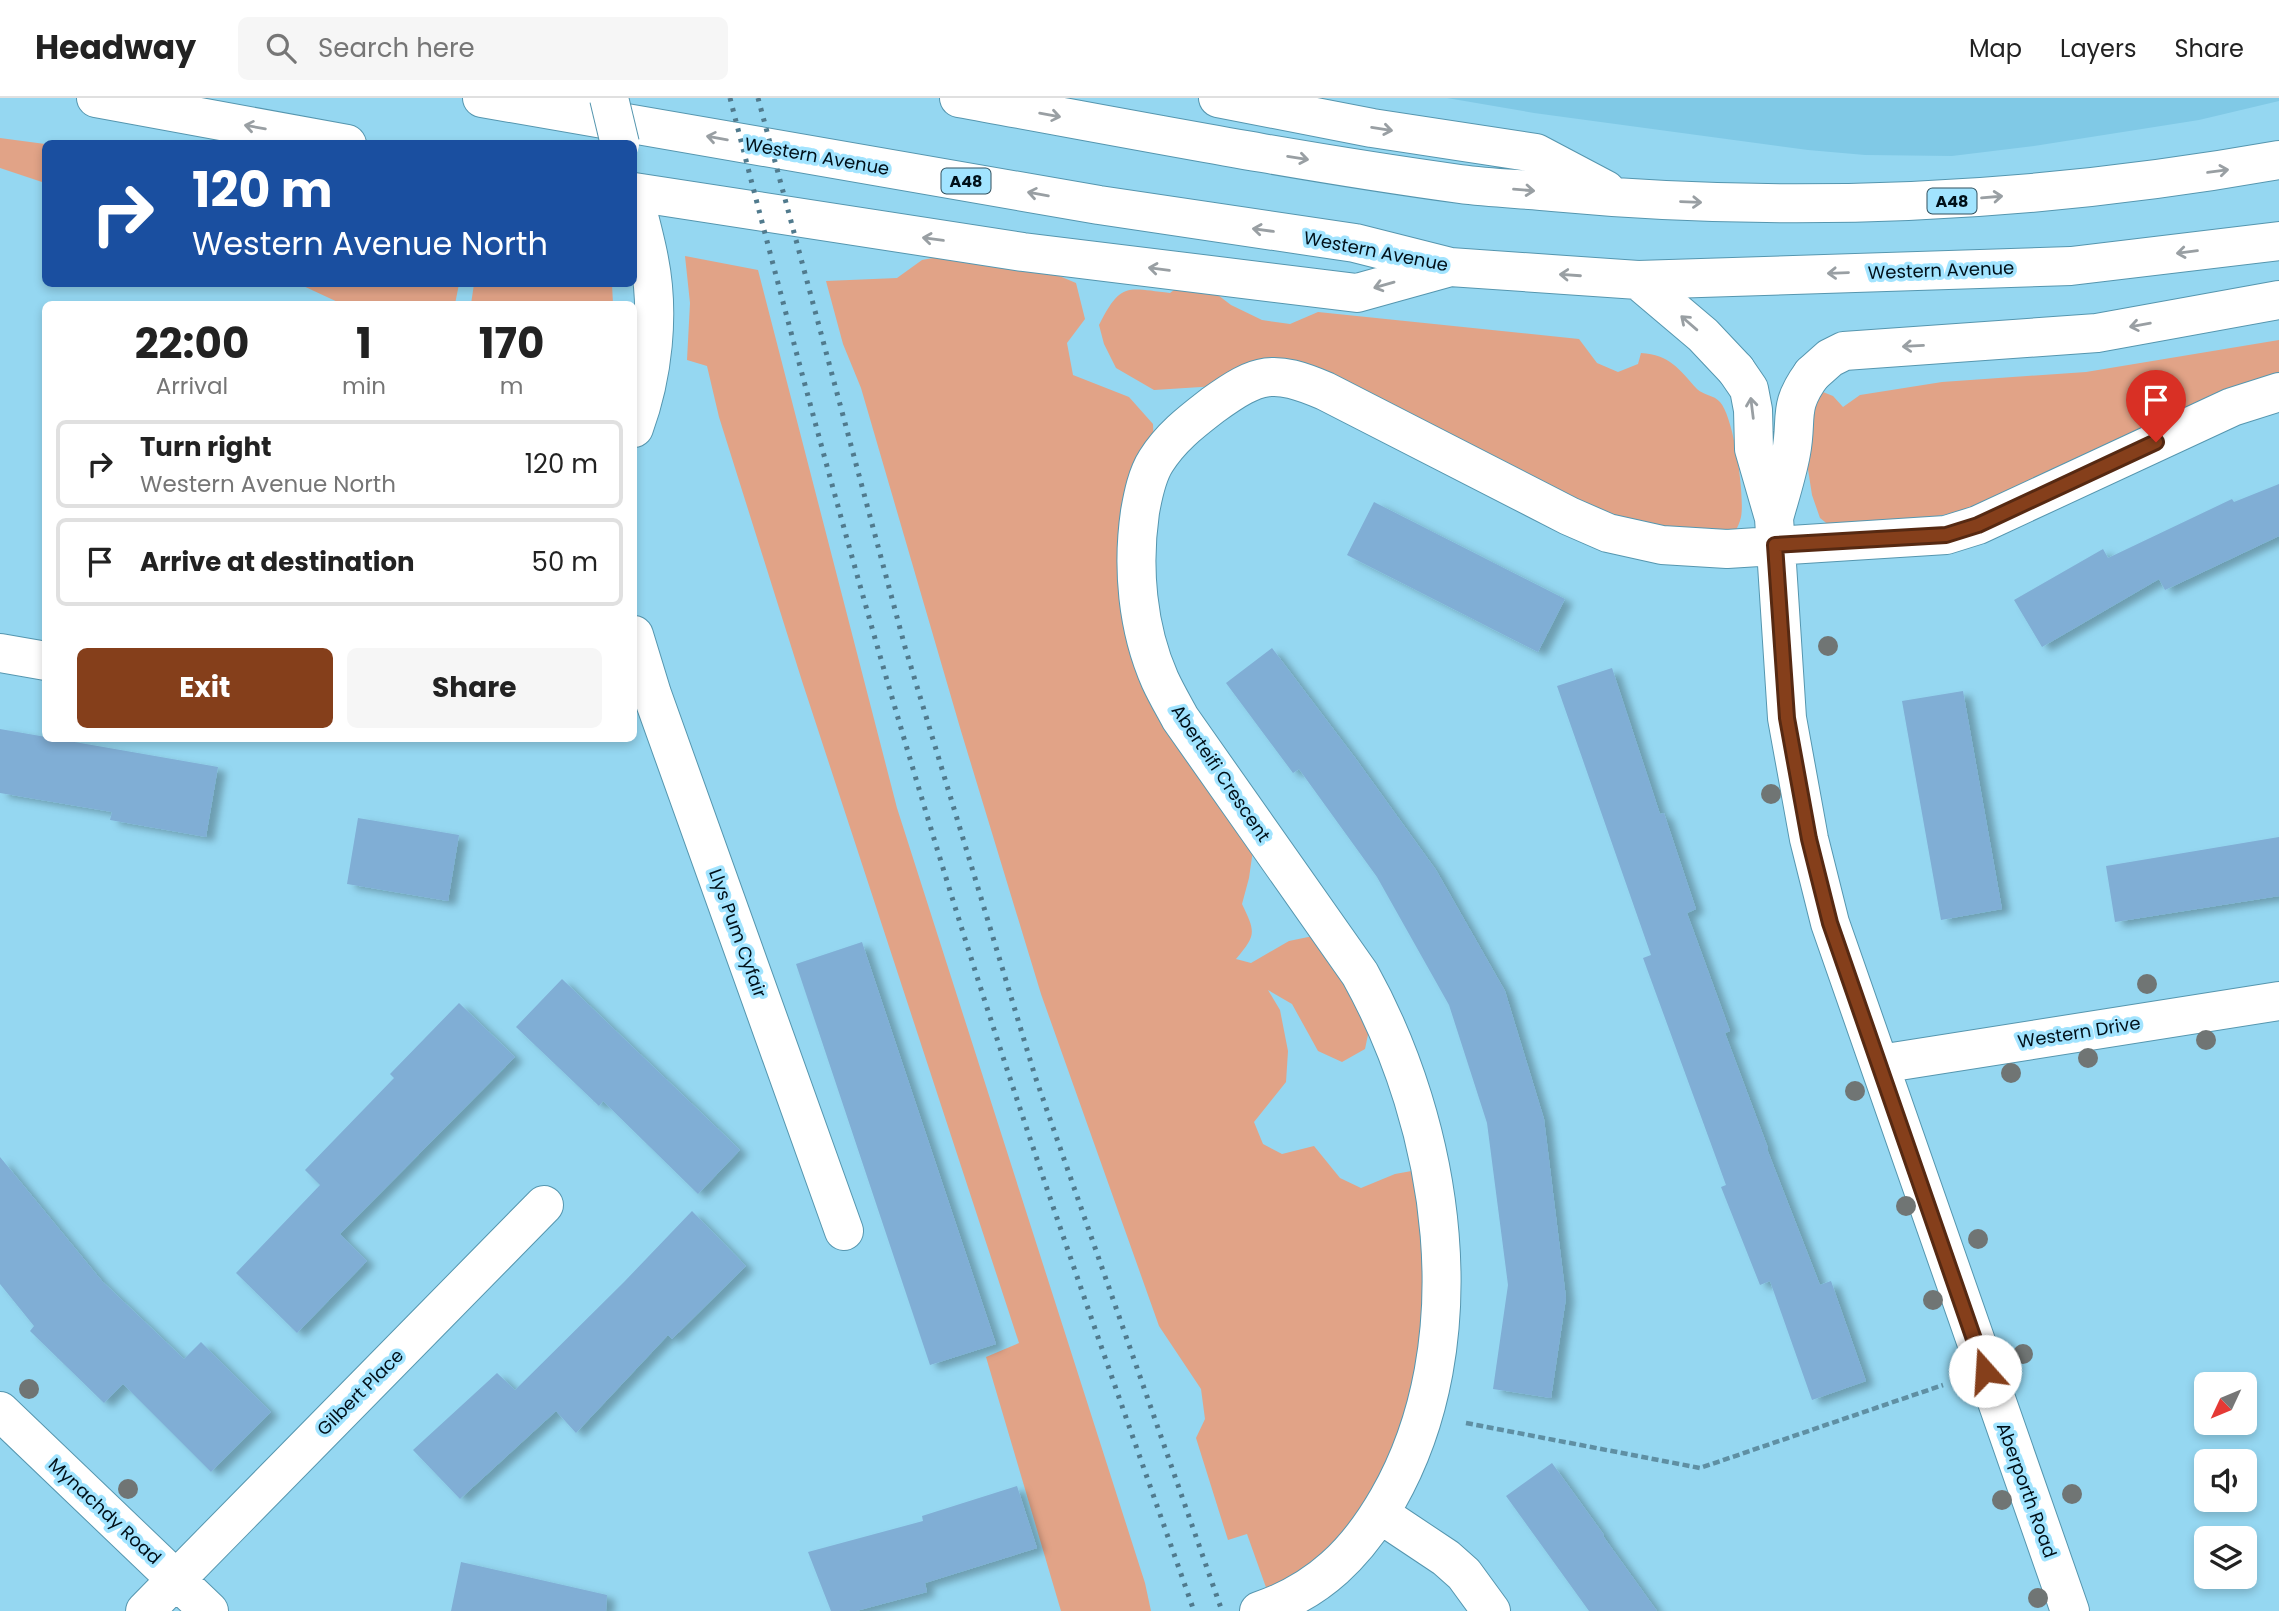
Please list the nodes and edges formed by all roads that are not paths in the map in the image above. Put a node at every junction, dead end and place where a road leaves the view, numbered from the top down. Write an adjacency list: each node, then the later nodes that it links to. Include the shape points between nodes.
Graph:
1 (96, 98): 6 (main road, one-way to 1)
2 (482, 98): 13 (main road, Western Avenue / A48, one-way to 2, via 1355,243 1099,205)
3 (609, 98): 7 (main road, bridge)
4 (959, 98): 10 (main road, A48, one-way to 10, via 1462,184)
5 (1218, 98): 10 (main road, one-way to 10, via 1536,153)
6 (324, 140)
7 (619, 140)
8 (2279, 160): 10 (main road, A48, one-way to 8, via 1811,205 1947,201)
9 (637, 194): 13 (main road, one-way to 9, via 1357,293 1023,252)
10 (1623, 199)
11 (637, 207): 17 (main road, via 653,294 649,373)
12 (2279, 241): 14 (main road, Western Avenue / A48, one-way to 14, via 2071,265)
13 (1450, 267): 14 (main road, Western Avenue / A48, one-way to 13)
14 (1638, 280): 18 (main road, Aberporth Road, one-way to 14, via 1754,449 1749,389 1703,335)
15 (2279, 300): 18 (main road, Aberporth Road, one-way to 18, via 2097,333 1844,351 1812,374 1801,390)
16 (2279, 392): 18 (main road, Aberteifi Crescent, via 2232,407 1978,525 1946,535)
17 (637, 417)
18 (1775, 532): 23 (main road, Aberporth Road, via 1787,718 1809,839 1830,923); 27 (main road, Aberteifi Crescent, via 1727,549 1662,545 1608,533 1325,391 1279,376 1261,377 1227,395 1172,437 1154,464 1135,544 1144,631 1160,679 1180,718 1360,974 1378,1007 1407,1084 1434,1185 1441,1273 1441,1327 1434,1371 1415,1443)
19 (637, 645): 25 (main road, Llys Pum Cyfair)
20 (0, 653): 21 (main road)
21 (42, 660)
22 (2279, 1001): 23 (main road, Western Drive)
23 (1880, 1064): 33 (main road, Aberporth Road)
24 (544, 1205): 28 (main road, Gilbert Place)
25 (844, 1231)
26 (0, 1411): 28 (main road, Mynachdy Road)
27 (1380, 1514): 31 (main road, via 1350,1555 1328,1574 1280,1604); 32 (main road, via 1446,1558)
28 (177, 1579): 29 (main road, Gilbert Place); 30 (main road, Mynachdy Road)
29 (145, 1611)
30 (209, 1611)
31 (1259, 1611)
32 (1491, 1611)
33 (2070, 1611)

